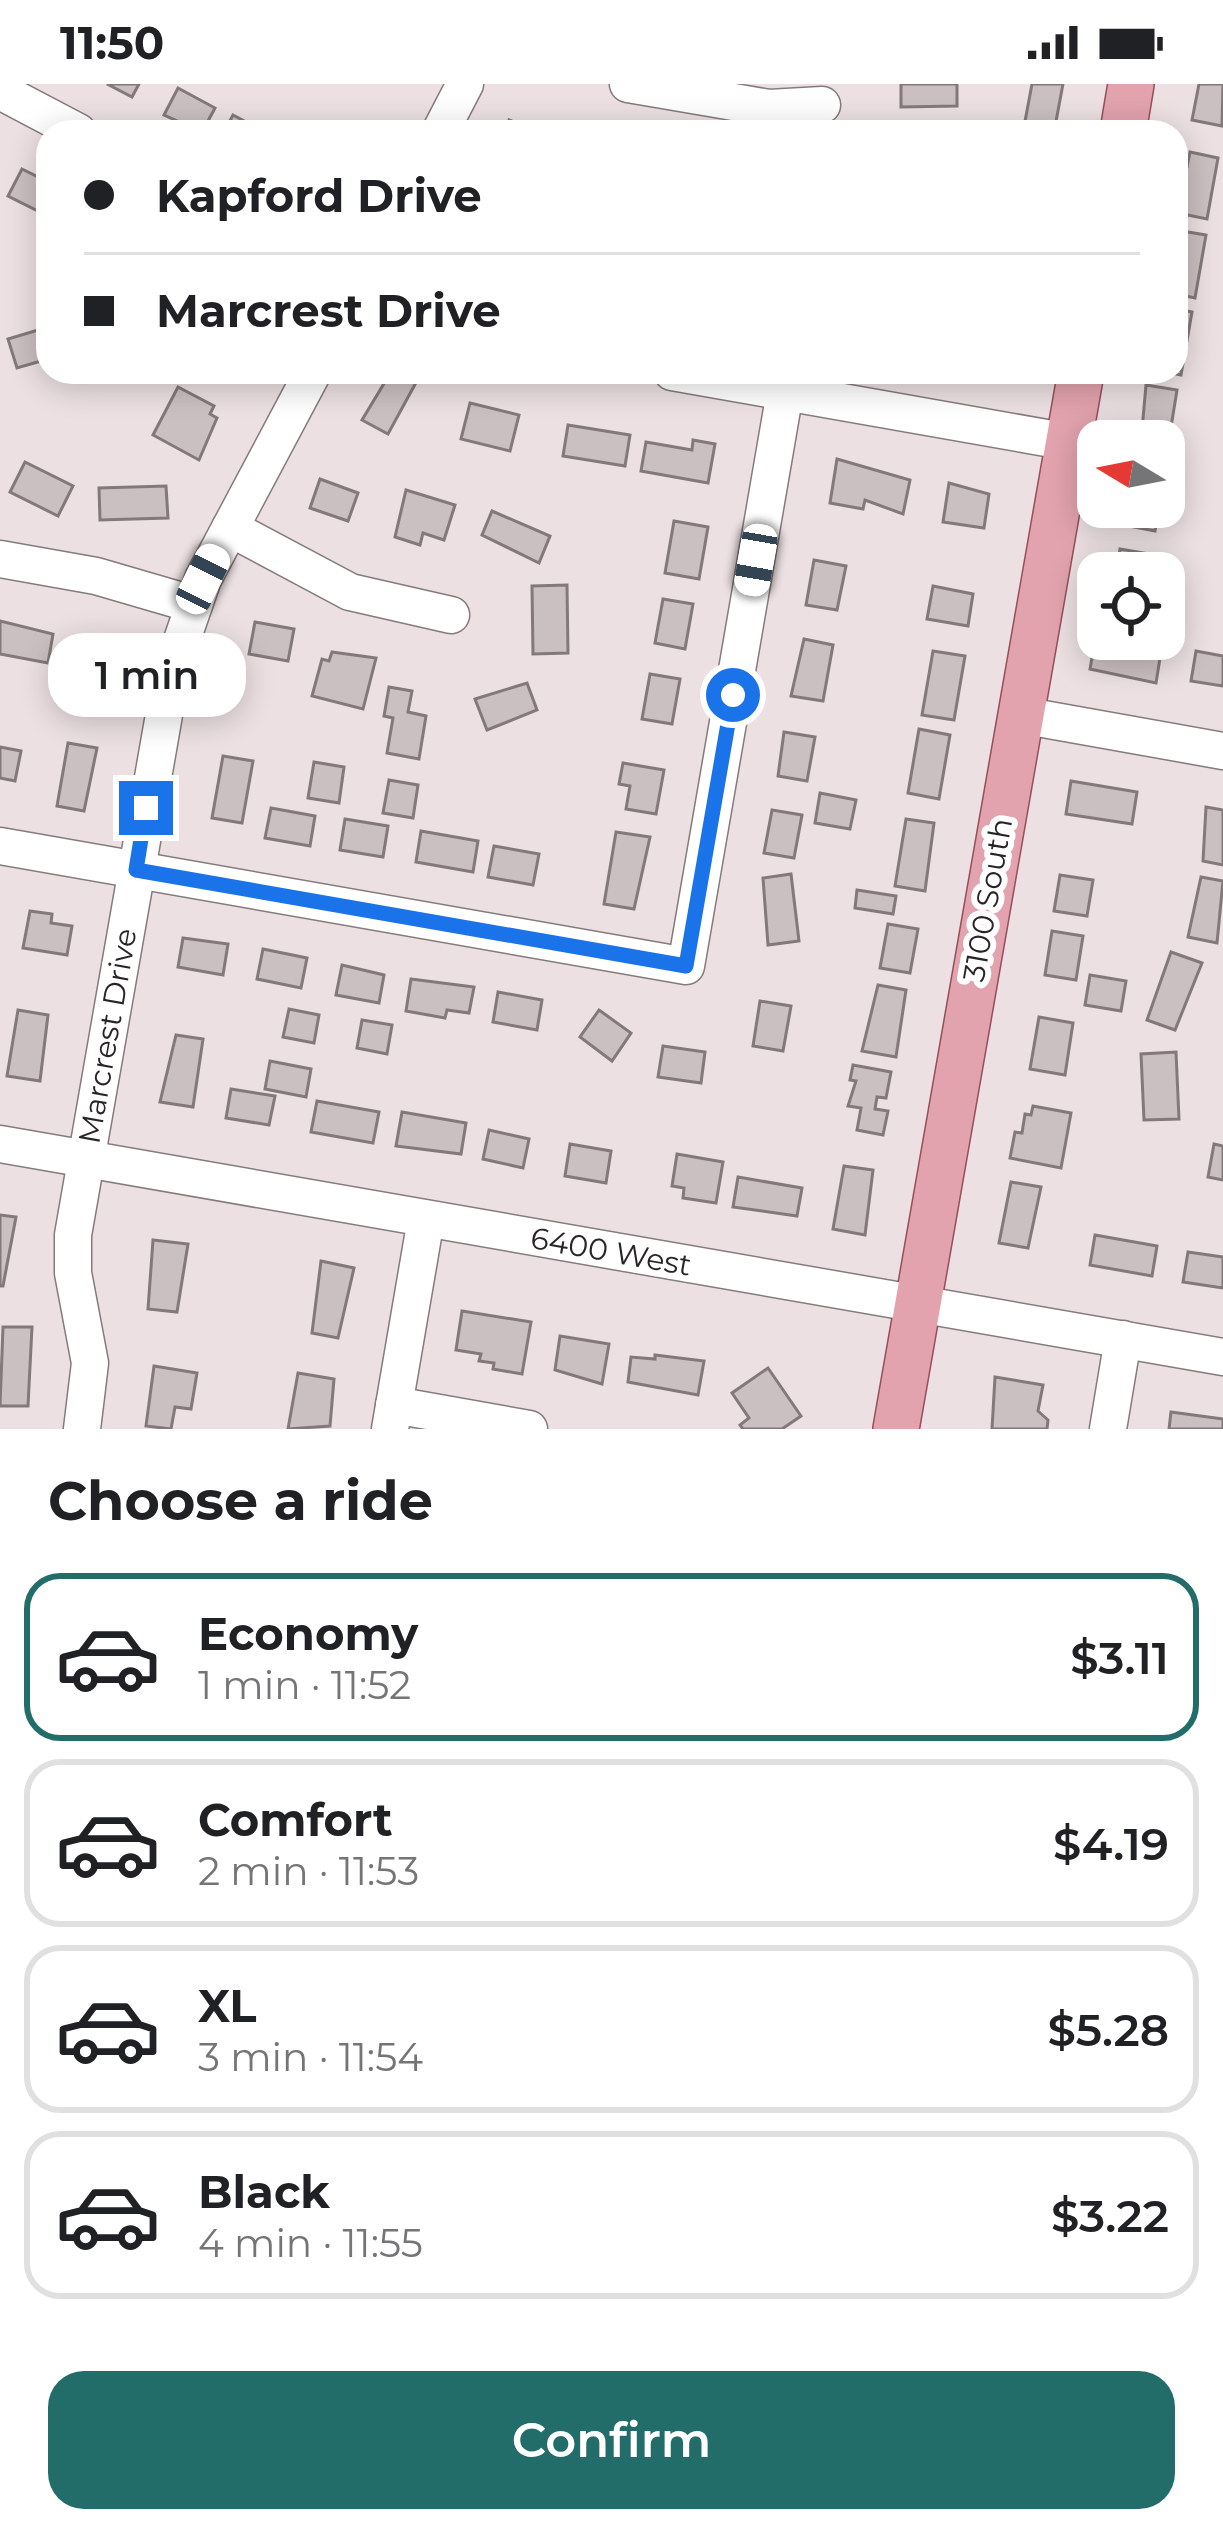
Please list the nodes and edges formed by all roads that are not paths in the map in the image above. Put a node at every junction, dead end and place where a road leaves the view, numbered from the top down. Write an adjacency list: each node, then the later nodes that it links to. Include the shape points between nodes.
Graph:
1 (466, 84): 7 (street)
2 (628, 84): 5 (street, via 769,108)
3 (1132, 84): 8 (main road)
4 (0, 91): 6 (street)
5 (822, 105)
6 (55, 120)
7 (446, 120)
8 (1125, 120)
9 (307, 384): 14 (street, Marcrest Drive)
10 (740, 384): 12 (street)
11 (1079, 384): 13 (main road, 3100 South)
12 (785, 392): 13 (street); 21 (street, via 686,966)
13 (1069, 442): 18 (main road, 3100 South)
14 (230, 528): 16 (street, Marcrest Drive); 17 (street, via 350,592)
15 (0, 559): 16 (street)
16 (192, 604): 21 (street, Marcrest Drive, via 166,697)
17 (451, 615)
18 (1021, 715): 19 (street); 25 (main road, 3100 South)
19 (1223, 751)
20 (0, 846): 21 (street)
21 (136, 870): 23 (street, Marcrest Drive)
22 (0, 1144): 23 (street, 6400 West)
23 (87, 1160): 24 (street, 6400 West); 29 (street, Marcrest Drive, via 72,1249 90,1363)
24 (426, 1219): 25 (street, 6400 West); 28 (street)
25 (918, 1304): 26 (street, 6400 West); 31 (main road, 3100 South)
26 (1123, 1339): 27 (street, 6400 West); 32 (street)
27 (1223, 1357)
28 (392, 1417): 30 (street)
29 (82, 1429)
30 (529, 1429)
31 (896, 1429)
32 (1108, 1429)

